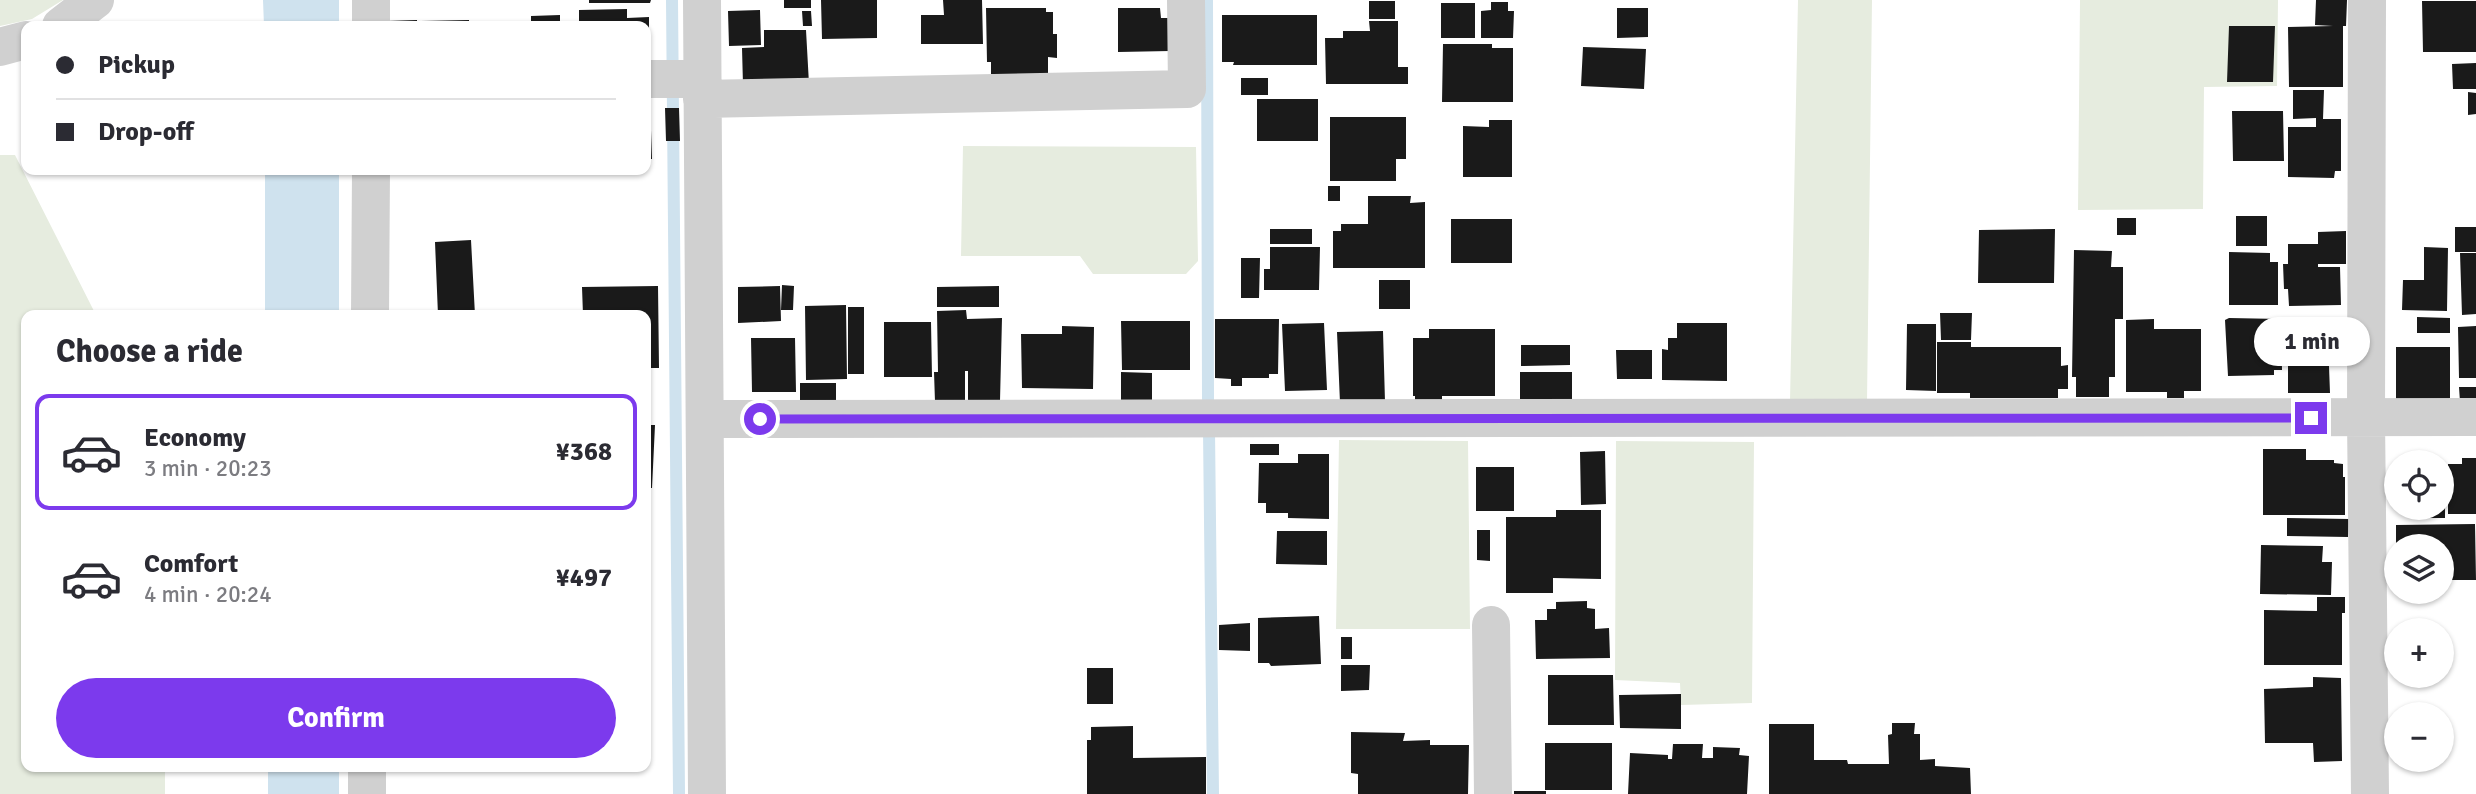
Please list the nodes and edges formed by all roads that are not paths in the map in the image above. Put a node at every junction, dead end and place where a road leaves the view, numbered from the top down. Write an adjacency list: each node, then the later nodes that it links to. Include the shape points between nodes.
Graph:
1 (95, 0): 6 (street)
2 (371, 0): 7 (street)
3 (702, 0): 10 (street)
4 (1186, 0): 10 (street, via 1187,89)
5 (2367, 0): 14 (street)
6 (68, 21)
7 (371, 21)
8 (21, 41): 9 (street)
9 (0, 47)
10 (678, 83): 15 (street)
11 (371, 175): 12 (street)
12 (370, 310)
13 (2476, 417): 14 (street)
14 (2366, 418): 15 (street); 21 (street)
15 (705, 419): 19 (street)
16 (1491, 625): 20 (street)
17 (367, 772): 18 (street)
18 (367, 794)
19 (706, 794)
20 (1493, 794)
21 (2370, 794)

